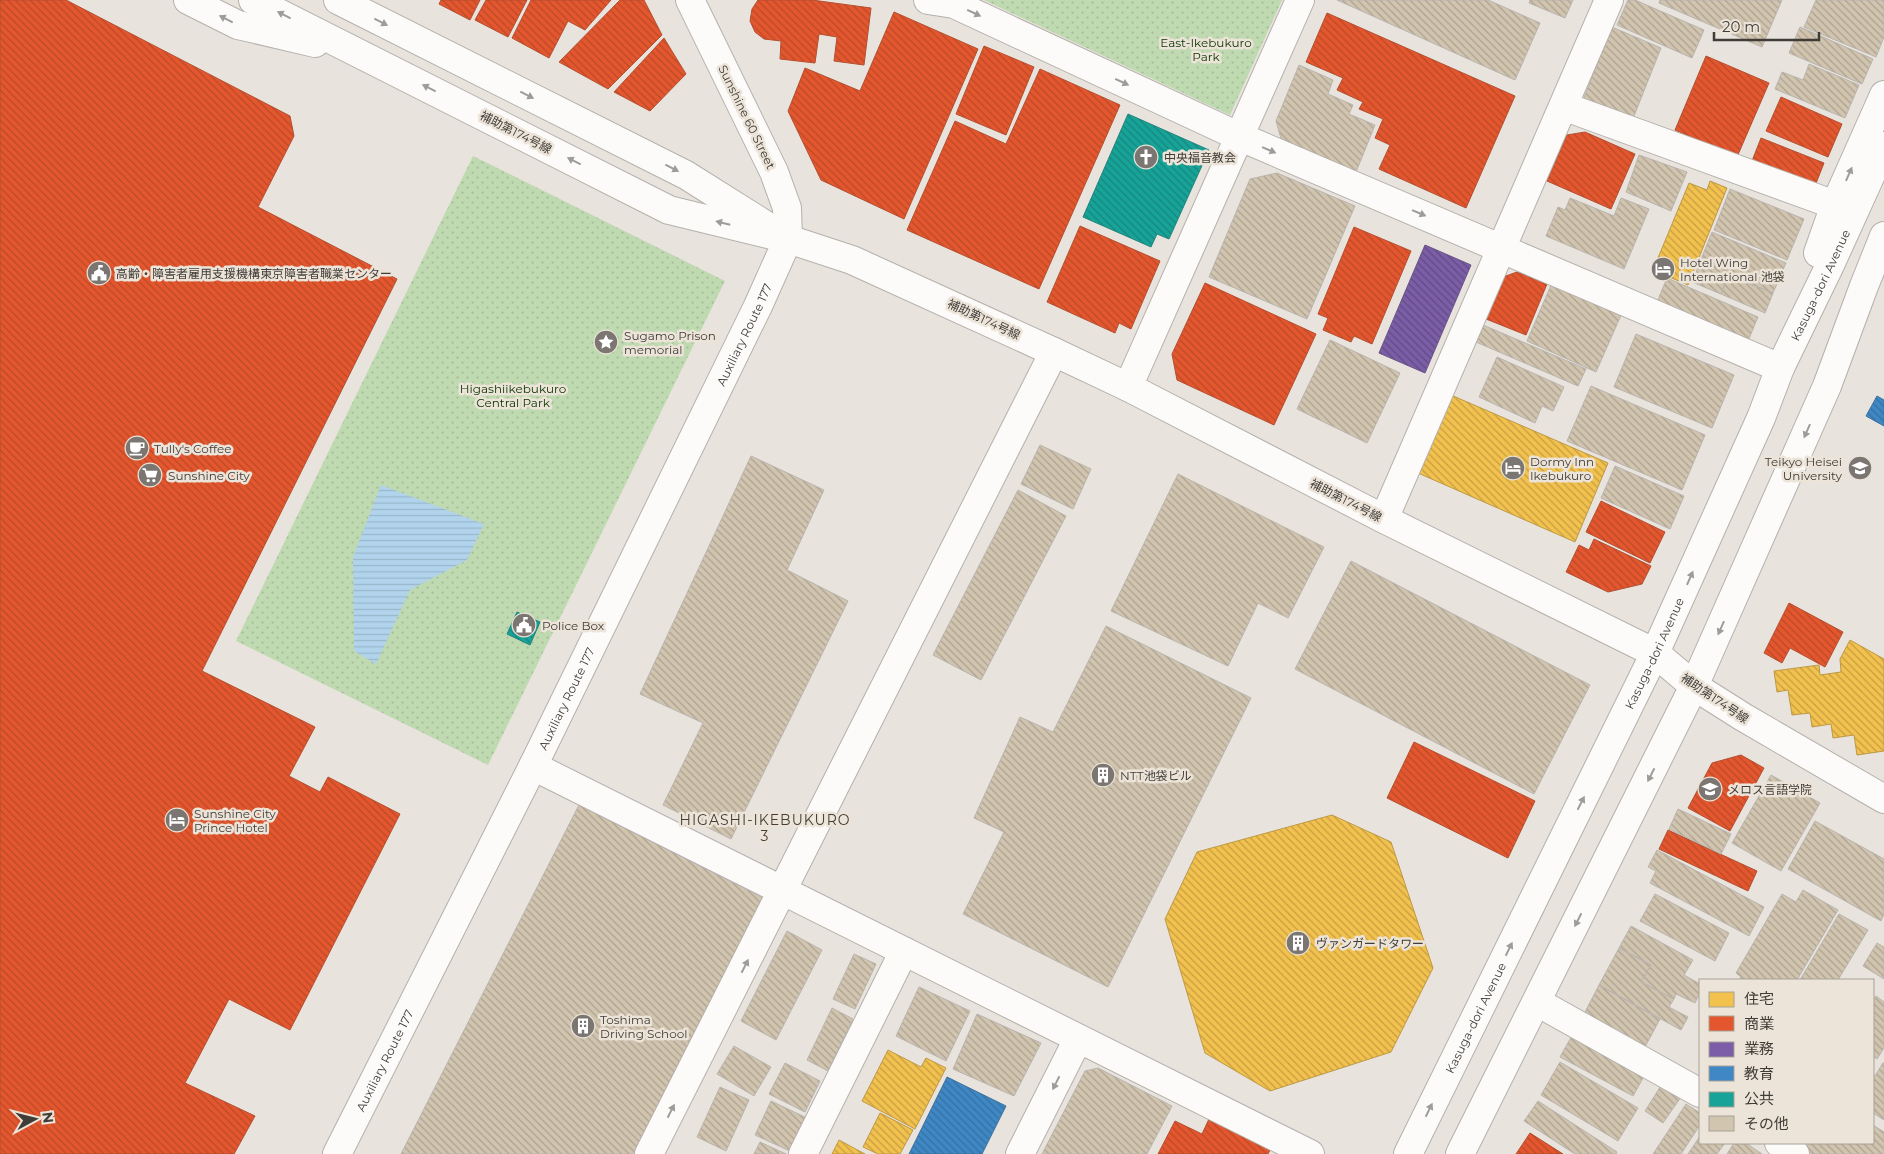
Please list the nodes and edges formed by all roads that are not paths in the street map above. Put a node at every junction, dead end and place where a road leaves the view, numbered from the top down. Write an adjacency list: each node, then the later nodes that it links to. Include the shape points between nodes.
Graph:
1 (188, 0): 8 (main road, one-way to 1, via 238,25)
2 (253, 0): 8 (main road, 補助第174号線, one-way to 2)
3 (338, 0): 15 (main road, 補助第174号線, one-way to 15, via 686,175)
4 (690, 0): 15 (main road, Sunshine 60 Street, via 774,172 787,208)
5 (928, 0): 11 (main road, one-way to 11, via 954,4)
6 (1300, 0): 11 (main road)
7 (1609, 0): 10 (main road)
8 (358, 52): 15 (main road, 補助第174号線, one-way to 8, via 670,210)
9 (1884, 95): 13 (main road, one-way to 9)
10 (1563, 106): 13 (main road); 16 (main road)
11 (1238, 136): 16 (main road, one-way to 16); 21 (main road)
12 (1884, 146): 19 (main road, Kasuga-dori Avenue)
13 (1835, 205): 19 (main road)
14 (1884, 236): 20 (main road)
15 (788, 239): 18 (main road, 補助第174号線, via 852,260); 25 (main road, Auxiliary Route 177)
16 (1501, 248): 19 (main road); 22 (main road)
17 (1884, 283): 20 (main road)
18 (1054, 352): 21 (main road, 補助第174号線); 27 (main road)
19 (1780, 368): 23 (main road, Kasuga-dori Avenue, one-way to 19, via 1753,436)
20 (1827, 386): 24 (main road, one-way to 24)
21 (1128, 388): 22 (main road, 補助第174号線)
22 (1384, 519): 23 (main road, 補助第174号線)
23 (1655, 653): 24 (main road, 補助第174号線); 38 (main road, Kasuga-dori Avenue, one-way to 23)
24 (1694, 686): 26 (main road, 補助第174号線); 29 (main road, one-way to 29)
25 (533, 766): 27 (main road); 33 (main road, Auxiliary Route 177)
26 (1884, 799)
27 (784, 890): 28 (main road); 34 (main road, one-way to 27)
28 (904, 951): 30 (main road); 35 (main road)
29 (1537, 1002): 31 (main road); 39 (main road)
30 (1078, 1039): 36 (main road, one-way to 36); 37 (main road)
31 (1699, 1092)
32 (1780, 1144): 40 (main road)
33 (336, 1154)
34 (649, 1154)
35 (803, 1154)
36 (1020, 1154)
37 (1310, 1154)
38 (1408, 1154)
39 (1460, 1154)
40 (1795, 1154)

